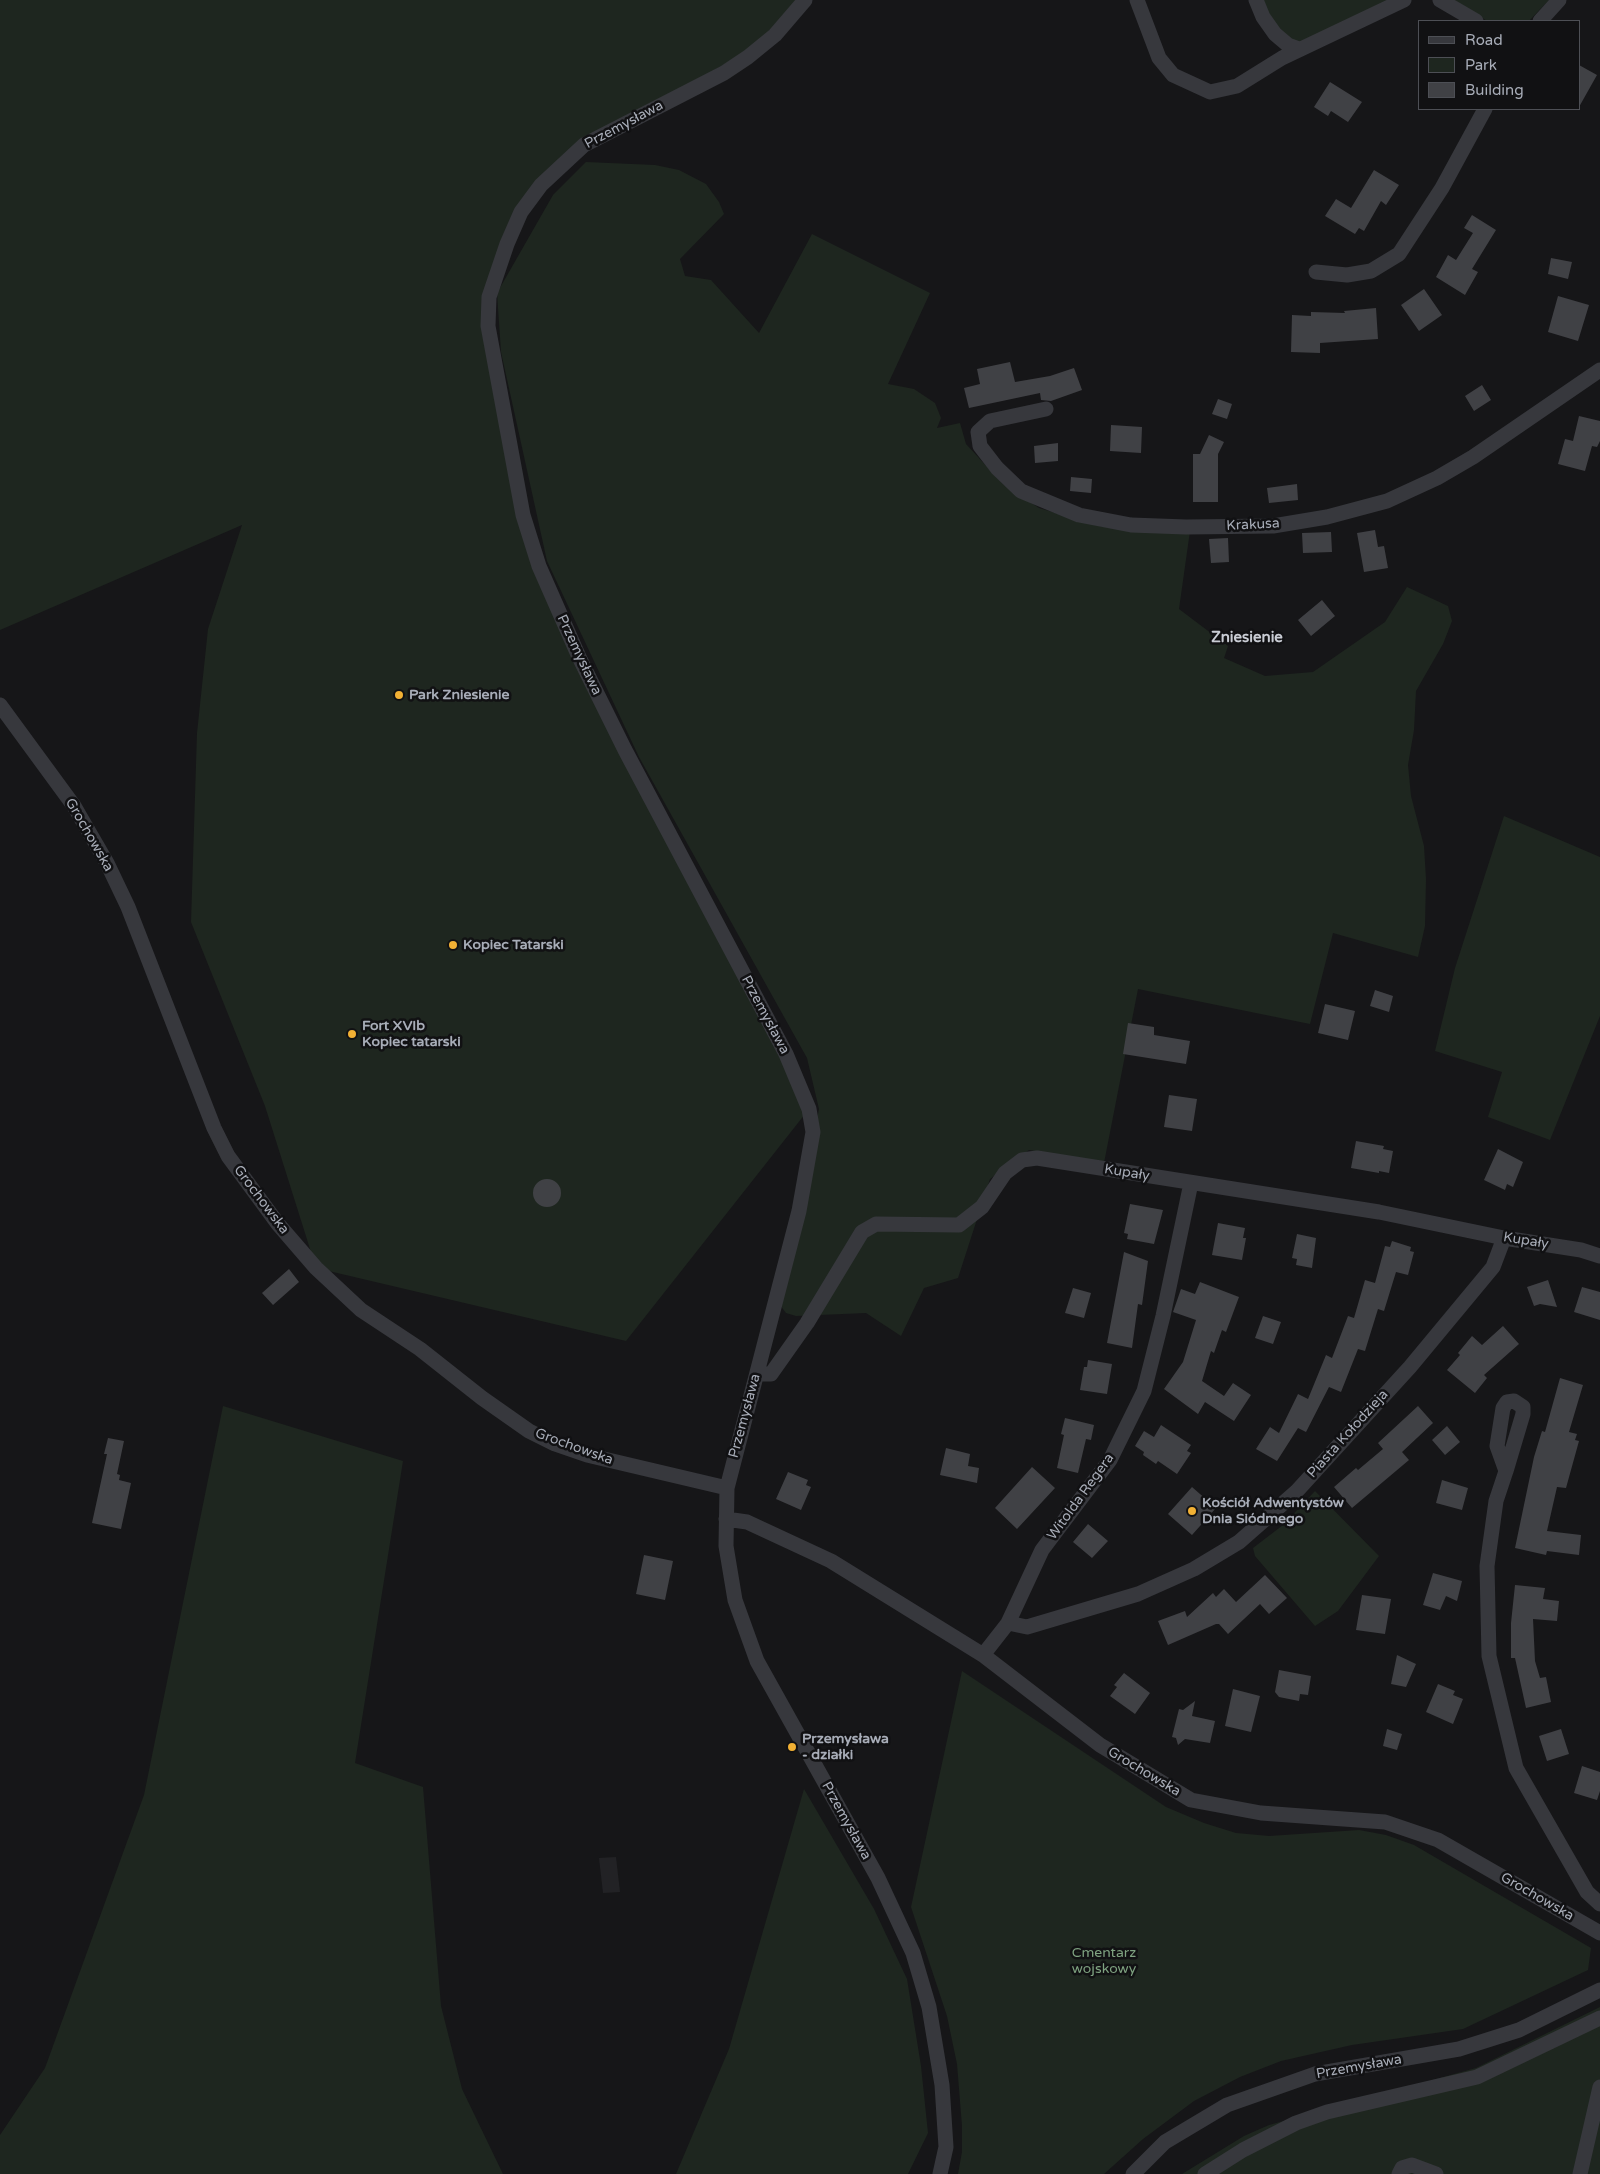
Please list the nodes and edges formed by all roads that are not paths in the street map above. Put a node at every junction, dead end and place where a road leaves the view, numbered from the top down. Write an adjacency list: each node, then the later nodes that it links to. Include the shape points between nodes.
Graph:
1 (805, 0): 18 (street, Przemysława, via 775,35 724,74 584,145 541,185 521,212 489,297 488,326 493,356 523,515 539,566 625,750 786,1054 809,1109 813,1132 810,1157)
2 (1137, 0): 9 (street, via 1159,58 1173,75 1210,92 1237,86)
3 (1256, 0): 9 (street, via 1275,34)
4 (1404, 0): 9 (street)
5 (1440, 0): 7 (street)
6 (1559, 0): 8 (street)
7 (1474, 20)
8 (1541, 20)
9 (1299, 49)
10 (1484, 110): 11 (street, via 1442,188 1399,254 1371,271 1347,275)
11 (1316, 272)
12 (1600, 370): 13 (street, Krakusa, via 1437,478 1388,501 1327,517 1273,526 1131,525 1079,515 1021,491 980,446 978,432 990,421)
13 (1046, 409)
14 (0, 705): 20 (street, Grochowska, via 74,806 106,863 128,907 214,1128 228,1156 278,1224 316,1268 361,1310 420,1349 529,1431 556,1444 617,1463)
15 (1191, 1183): 16 (street, Kupały, via 1379,1212); 18 (street, Kupały, via 1037,1158 1022,1160 1004,1173 982,1207 959,1225 876,1224 862,1232 772,1374); 22 (street, Witolda Regera, via 1144,1391 1110,1460 1042,1550)
16 (1504, 1238): 17 (street, Kupały); 22 (street, Piasta Kołodzieja, via 1492,1268 1410,1367 1296,1492 1239,1542 1194,1568 1138,1594 1027,1628)
17 (1600, 1256)
18 (756, 1374): 20 (street, Przemysława)
19 (1506, 1471): 24 (street, via 1496,1501 1487,1566 1489,1656 1516,1768 1587,1892)
20 (727, 1488): 21 (street, Przemysława)
21 (726, 1519): 23 (street, Grochowska, via 747,1522 831,1561); 29 (street, Przemysława, via 726,1546 735,1600 757,1661 878,1878 913,1953 929,2008 942,2085 946,2147)
22 (1008, 1623): 23 (street, Witolda Regera)
23 (983, 1655): 25 (street, Grochowska, via 1100,1745 1190,1800 1261,1813 1385,1822 1438,1840)
24 (1600, 1904)
25 (1600, 1933)
26 (1600, 1990): 30 (street, Przemysława, via 1519,2030 1459,2049 1315,2074 1227,2105 1165,2142)
27 (1600, 2018): 31 (street, via 1477,2077 1327,2112 1296,2123)
28 (1600, 2087): 34 (street)
29 (940, 2174)
30 (1133, 2174)
31 (1205, 2174)
32 (1399, 2174): 33 (street, via 1402,2168 1412,2165)
33 (1436, 2174)
34 (1580, 2174)

